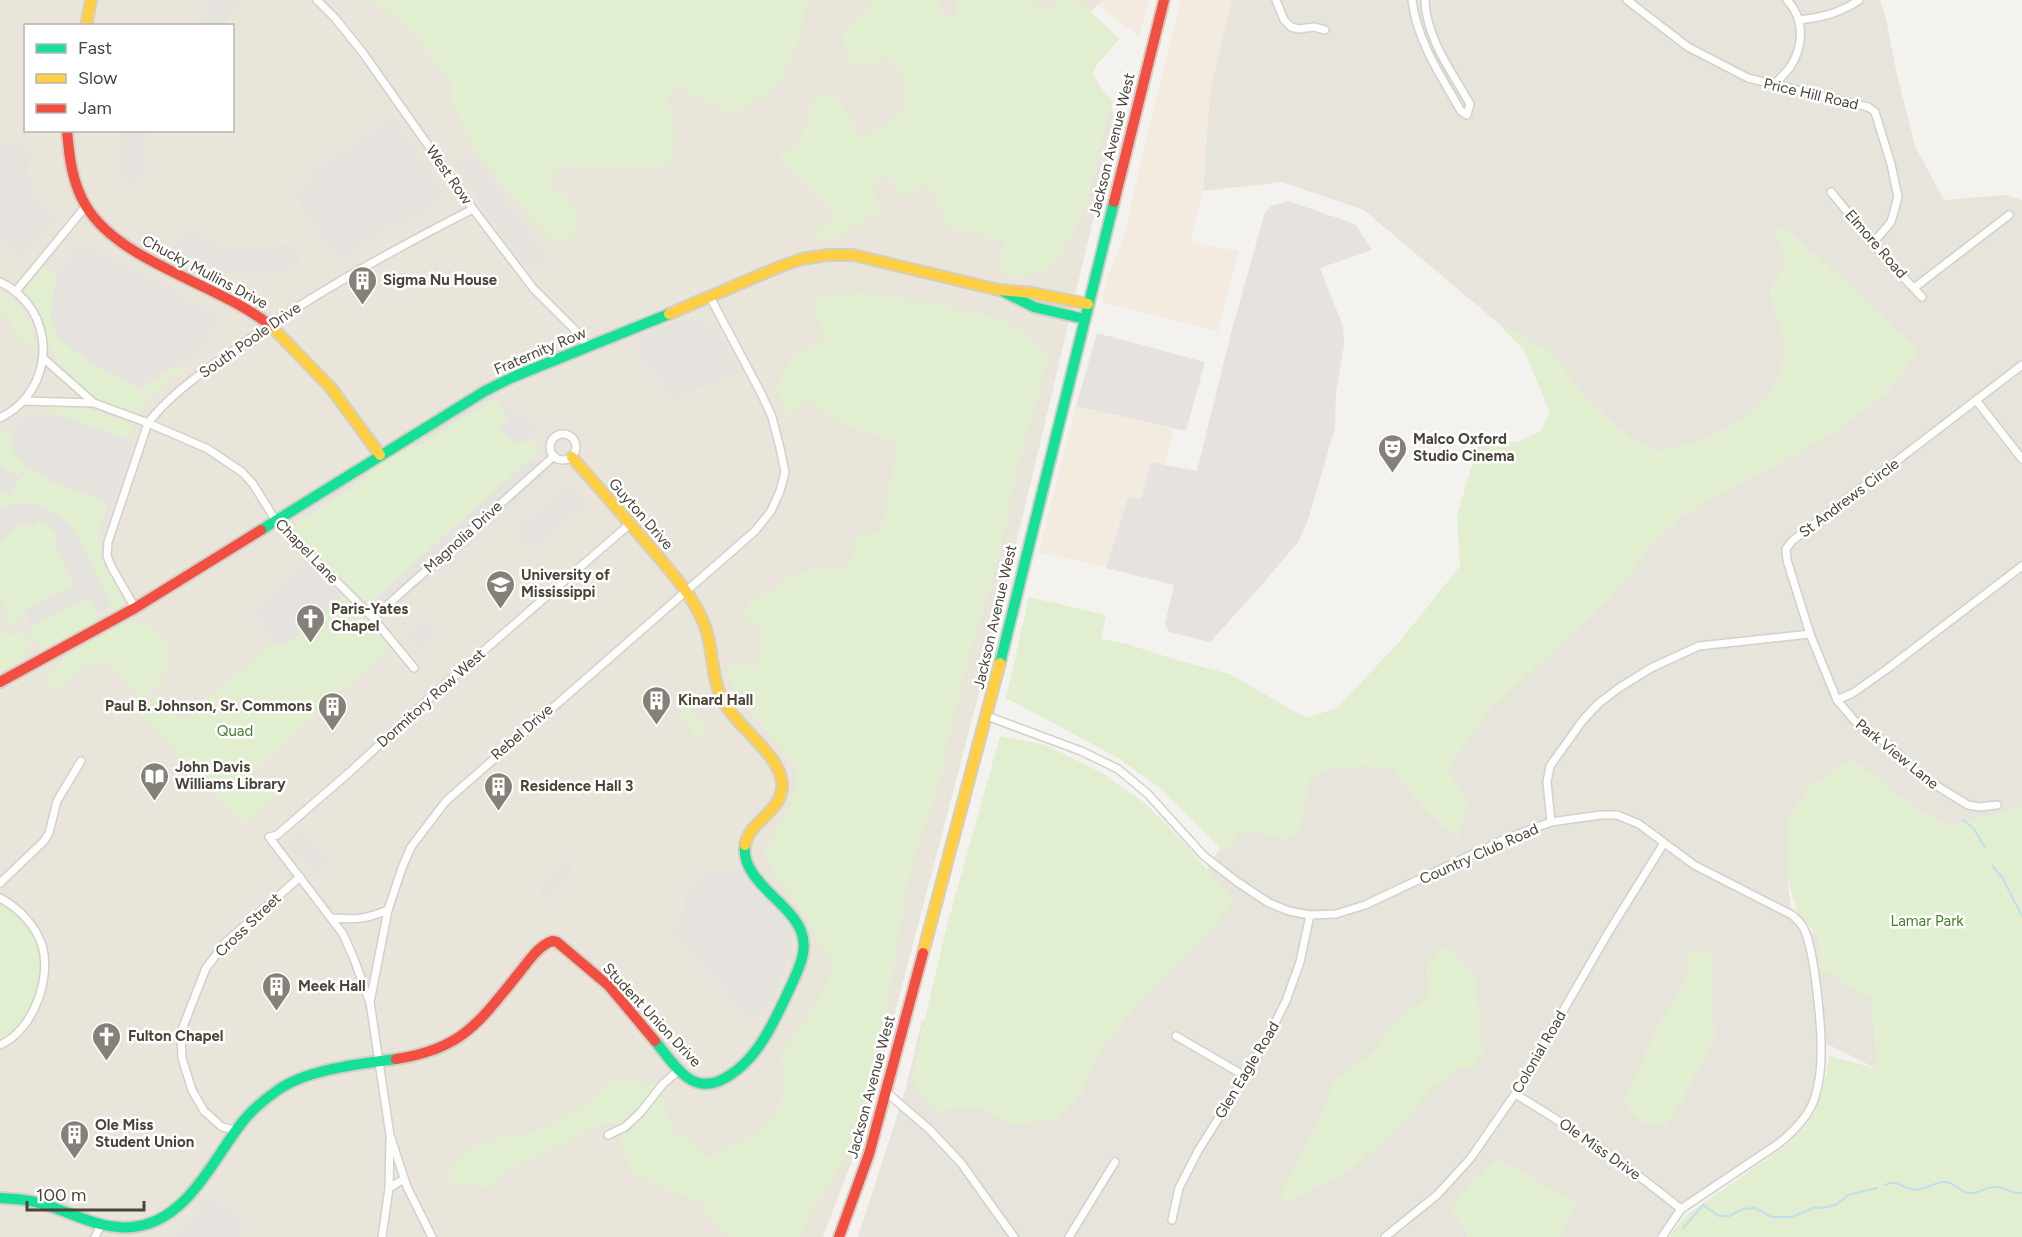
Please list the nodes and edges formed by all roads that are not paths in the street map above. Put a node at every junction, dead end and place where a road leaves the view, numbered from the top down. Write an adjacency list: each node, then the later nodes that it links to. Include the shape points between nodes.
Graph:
1 (92, 0): 11 (street)
2 (317, 0): 17 (street, West Row, via 363,53)
3 (1164, 0): 26 (street, Jackson Avenue West)
4 (1276, 0): 12 (street, via 1291,27)
5 (1412, 0): 6 (street, via 1429,56 1467,115 1470,104 1435,40)
6 (1425, 0)
7 (1627, 0): 13 (street, Price Hill Road, via 1702,55 1748,78)
8 (1787, 0): 10 (street)
9 (1859, 0): 10 (street, via 1818,19)
10 (1799, 20): 13 (street, via 1799,50)
11 (86, 24)
12 (1325, 30)
13 (1774, 85): 19 (street, Price Hill Road, via 1868,106 1875,112 1898,197 1891,222)
14 (68, 132): 16 (street, Chucky Mullins Drive, via 69,158)
15 (1831, 192): 19 (street, Elmore Road)
16 (86, 206): 23 (street); 28 (street, Chucky Mullins Drive, via 116,239 134,251 201,284)
17 (473, 209): 28 (street, South Poole Drive, via 336,283); 29 (street, West Row, via 532,288)
18 (2009, 215): 21 (street, Elmore Road)
19 (1873, 243): 21 (street, Elmore Road)
20 (0, 282): 23 (street)
21 (1914, 288): 25 (street)
22 (999, 290): 24 (street, Fraternity Row, via 869,258 827,255 780,267); 26 (street, Fraternity Row); 27 (street, Fraternity Row, via 1034,307)
23 (16, 291): 30 (street, via 33,310 40,326)
24 (710, 297): 29 (street, Fraternity Row); 44 (street, Rebel Drive, via 772,417 785,472 765,520)
25 (1922, 297)
26 (1088, 304): 27 (street, Jackson Avenue West)
27 (1085, 319): 51 (street, Jackson Avenue West)
28 (270, 325): 36 (street, South Poole Drive, via 199,375); 37 (street, Chucky Mullins Drive, via 331,388)
29 (587, 346): 37 (street, Fraternity Row, via 485,391)
30 (43, 358): 33 (street, via 37,381); 34 (street, Chapel Lane)
31 (2022, 365): 32 (street, St Andrews Circle)
32 (1976, 400): 40 (street); 47 (street, St Andrews Circle, via 1786,549)
33 (24, 401): 34 (street, Chapel Lane); 35 (street)
34 (94, 403): 36 (street, Chapel Lane)
35 (0, 418)
36 (148, 423): 41 (street, Chapel Lane, via 208,449 242,472); 45 (street, South Poole Drive, via 108,542 107,556)
37 (380, 455): 41 (street, Fraternity Row)
38 (554, 456): 39 (street, via 561,460); 39 (street, Guyton Drive, via 551,442 565,434 576,442); 46 (street, Magnolia Drive)
39 (572, 457): 42 (street, Guyton Drive)
40 (2022, 459)
41 (276, 521): 45 (street, Fraternity Row); 46 (street, Chapel Lane)
42 (631, 524): 44 (street, Guyton Drive); 56 (street, Dormitory Row West, via 277,835 269,837)
43 (2022, 566): 50 (street, via 1887,669)
44 (686, 591): 59 (street, Rebel Drive, via 446,801 411,847); 66 (street, Student Union Drive, via 702,618 724,704 780,769 780,801 748,834 744,854 749,867 797,922 804,940 801,965 776,1021 747,1059 710,1084 694,1082)
45 (135, 608): 49 (street, Fraternity Row)
46 (373, 618): 48 (street, Chapel Lane)
47 (1810, 634): 50 (street, St Andrews Circle); 54 (street, via 1699,646 1619,688 1583,720 1550,766 1547,782)
48 (414, 668)
49 (0, 682)
50 (1837, 700): 53 (street, Park View Lane, via 1854,720 1890,746 1919,776 1968,805)
51 (987, 716): 60 (street, Country Club Road, via 1118,769 1148,794 1204,856 1236,881 1269,903); 68 (street, Jackson Avenue West)
52 (81, 761): 57 (street, via 57,801 44,841)
53 (1997, 805)
54 (1551, 822): 55 (street, Country Club Road, via 1594,815 1617,816 1639,824); 60 (street, Country Club Road, via 1365,905 1336,914)
55 (1664, 843): 69 (street, Colonial Road); 77 (street, Country Club Road, via 1694,865 1787,912 1803,925 1813,964 1821,1055 1814,1099 1793,1132)
56 (300, 877): 61 (street, Dormitory Row West); 70 (street, Cross Street, via 226,942 206,968 181,1032 182,1058 192,1090 204,1111 222,1127)
57 (0, 883)
58 (0, 898): 64 (street, via 29,922 43,947 44,960 39,998 31,1018)
59 (388, 910): 61 (street, via 365,919); 62 (street, Rebel Drive)
60 (1310, 915): 67 (street, Glen Eagle Road, via 1300,962 1286,1001)
61 (332, 918): 62 (street, Dormitory Row West, via 343,934)
62 (370, 1002): 65 (street, Rebel Drive)
63 (1176, 1036): 67 (street)
64 (0, 1045)
65 (378, 1062): 66 (street, Student Union Drive, via 441,1049 465,1034 536,953 552,941 609,986); 70 (street, Student Union Drive, via 304,1078 280,1088 258,1104); 71 (street, Rebel Drive)
66 (679, 1070): 72 (street, via 625,1127)
67 (1245, 1076): 78 (street, Glen Eagle Road, via 1179,1188)
68 (885, 1091): 82 (street, Jackson Avenue West, via 869,1154); 83 (street, via 961,1162)
69 (1515, 1094): 77 (street, Ole Miss Drive, via 1633,1170); 85 (street, Colonial Road, via 1470,1159 1437,1195)
70 (235, 1130): 79 (street, Student Union Drive, via 191,1194 161,1220)
71 (390, 1135): 74 (street, Rebel Drive); 75 (street)
72 (608, 1135)
73 (1115, 1162): 84 (street)
74 (404, 1179): 75 (street); 81 (street, Rebel Drive)
75 (389, 1188): 80 (street)
76 (0, 1197): 79 (street, Student Union Drive, via 33,1201)
77 (1681, 1209): 86 (street, Country Club Road)
78 (1172, 1220)
79 (98, 1232)
80 (382, 1237)
81 (432, 1237)
82 (839, 1237)
83 (1014, 1237)
84 (1069, 1237)
85 (1385, 1237)
86 (1662, 1237)

